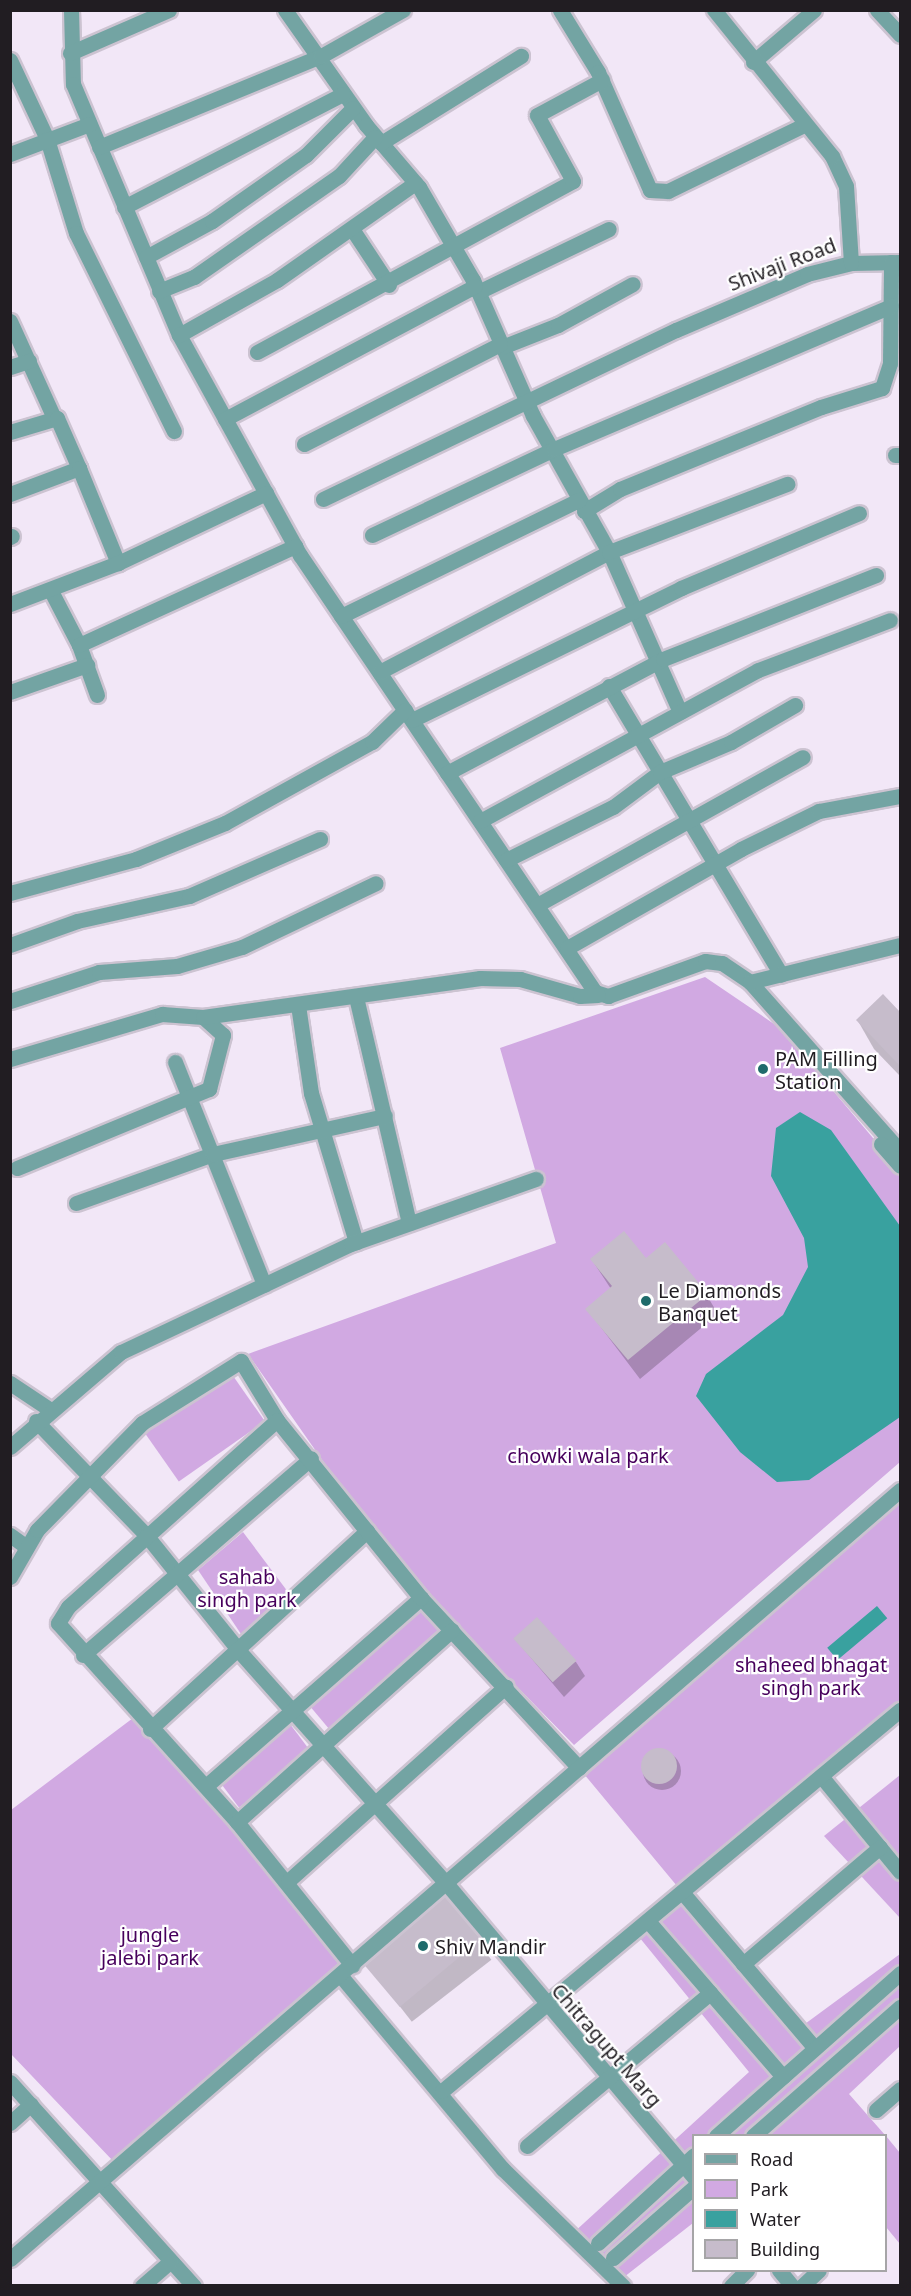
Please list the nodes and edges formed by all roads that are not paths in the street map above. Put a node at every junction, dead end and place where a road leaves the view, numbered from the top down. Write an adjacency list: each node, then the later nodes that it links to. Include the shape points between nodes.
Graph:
1 (71, 10): 10 (street)
2 (169, 10): 10 (street)
3 (285, 10): 11 (street)
4 (403, 10): 11 (street)
5 (560, 10): 15 (street)
6 (714, 10): 14 (street, Shivaji Road)
7 (814, 10): 14 (street)
8 (877, 10): 9 (street)
9 (900, 35)
10 (70, 53): 18 (street, via 73,84)
11 (321, 56): 16 (street); 22 (street)
12 (521, 56): 21 (street)
13 (10, 60): 20 (street)
14 (753, 62): 19 (street, Shivaji Road)
15 (602, 80): 19 (street, via 645,183 658,192); 28 (street, via 537,115 573,181)
16 (343, 94): 17 (street); 25 (street)
17 (353, 108): 21 (street); 29 (street, via 306,155 212,221)
18 (90, 124): 20 (street); 22 (street)
19 (804, 125): 31 (street, Shivaji Road, via 831,156 846,186)
20 (47, 140): 23 (street); 46 (street, via 76,233)
21 (378, 140): 24 (street); 35 (street, via 339,176 194,277)
22 (99, 147): 25 (street)
23 (10, 154)
24 (415, 183): 26 (street); 28 (street)
25 (124, 207): 29 (street)
26 (352, 229): 33 (street); 38 (street, via 240,303)
27 (609, 229): 34 (street)
28 (454, 248): 33 (street); 34 (street)
29 (146, 257): 35 (street)
30 (896, 262): 31 (street); 36 (street)
31 (851, 263): 43 (street, Shivaji Road, via 754,296)
32 (633, 284): 39 (street, via 558,324)
33 (389, 285): 40 (street)
34 (476, 289): 39 (street); 45 (street)
35 (159, 291): 38 (street)
36 (891, 306): 49 (street); 55 (street, via 890,363 882,388)
37 (10, 321): 41 (street)
38 (179, 335): 45 (street)
39 (501, 345): 43 (street); 48 (street)
40 (257, 352)
41 (29, 361): 42 (street); 44 (street)
42 (10, 367)
43 (526, 399): 49 (street); 54 (street, Shivaji Road)
44 (53, 416): 47 (street); 50 (street)
45 (225, 419): 52 (street)
46 (174, 431)
47 (10, 432)
48 (304, 444)
49 (554, 449): 55 (street); 57 (street)
50 (79, 468): 53 (street); 60 (street)
51 (787, 484): 59 (street)
52 (266, 493): 58 (street); 60 (street)
53 (10, 494)
54 (323, 499)
55 (581, 506): 59 (street); 65 (street)
56 (859, 513): 64 (street)
57 (372, 535)
58 (295, 546): 65 (street); 67 (street)
59 (609, 552): 64 (street); 70 (street)
60 (118, 563): 62 (street)
61 (876, 575): 68 (street)
62 (51, 591): 63 (street); 67 (street)
63 (10, 604)
64 (638, 611): 68 (street); 76 (street)
65 (341, 616): 70 (street)
66 (890, 620): 75 (street, via 758,670)
67 (79, 645): 69 (street)
68 (657, 662): 71 (street); 75 (street)
69 (87, 665): 72 (street); 73 (street)
70 (379, 672): 76 (street)
71 (609, 686): 77 (street); 80 (street)
72 (10, 692)
73 (97, 695)
74 (795, 705): 79 (street, via 731,742)
75 (680, 712): 77 (street)
76 (409, 716): 80 (street); 88 (street, via 372,742 225,824 136,859)
77 (638, 738): 79 (street); 83 (street)
78 (803, 756): 82 (street)
79 (660, 771): 82 (street); 85 (street, via 613,807)
80 (447, 773): 83 (street)
81 (900, 796): 86 (street, via 819,812)
82 (690, 820): 86 (street); 89 (street)
83 (480, 821): 85 (street)
84 (320, 839): 90 (street, via 189,896 77,921)
85 (506, 860): 89 (street)
86 (716, 863): 92 (street); 93 (street)
87 (376, 883): 97 (street, via 242,947 177,966 99,972)
88 (10, 893)
89 (537, 905): 92 (street)
90 (10, 945)
91 (900, 945): 93 (street)
92 (567, 948): 95 (street)
93 (781, 975): 94 (street)
94 (750, 982): 95 (street, via 722,963 705,961 608,996); 99 (street)
95 (598, 995): 96 (street, via 580,996 520,979 480,978)
96 (356, 997): 98 (street); 104 (street)
97 (10, 1001)
98 (298, 1005): 100 (street); 105 (street)
99 (776, 1014): 106 (street); 108 (street, via 778,1025)
100 (203, 1017): 101 (street, via 162,1014); 103 (street, via 223,1035 209,1089)
101 (10, 1059)
102 (176, 1062): 103 (street)
103 (192, 1098): 107 (street); 109 (street)
104 (385, 1116): 105 (street); 112 (street)
105 (322, 1130): 107 (street); 113 (street)
106 (900, 1150)
107 (213, 1155): 111 (street); 114 (street)
108 (900, 1166)
109 (17, 1168)
110 (536, 1179): 112 (street)
111 (76, 1203)
112 (409, 1223): 113 (street)
113 (356, 1242): 114 (street)
114 (264, 1285): 116 (street, via 121,1352)
115 (10, 1383): 116 (street)
116 (49, 1409): 118 (street)
117 (277, 1420): 120 (street); 121 (street, via 241,1360 142,1423); 125 (street)
118 (36, 1421): 119 (street); 121 (street, Chitragupt Marg)
119 (10, 1447)
120 (311, 1458): 123 (street); 127 (street)
121 (92, 1474): 125 (street, Chitragupt Marg); 126 (street)
122 (900, 1490): 138 (street)
123 (367, 1531): 129 (street); 131 (street)
124 (10, 1535): 126 (street)
125 (146, 1535): 127 (street, Chitragupt Marg); 132 (street, via 61,1614 62,1631)
126 (25, 1546): 128 (street)
127 (178, 1572): 131 (street, Chitragupt Marg); 132 (street)
128 (10, 1577)
129 (421, 1598): 130 (street); 134 (street)
130 (452, 1630): 133 (street); 137 (street)
131 (240, 1652): 134 (street, Chitragupt Marg); 136 (street)
132 (83, 1655): 136 (street)
133 (506, 1686): 138 (street); 141 (street)
134 (290, 1709): 137 (street, Chitragupt Marg); 140 (street)
135 (900, 1710): 139 (street)
136 (150, 1728): 140 (street)
137 (324, 1746): 141 (street, Chitragupt Marg); 142 (street)
138 (579, 1768): 146 (street)
139 (821, 1776): 143 (street); 147 (street)
140 (206, 1786): 142 (street)
141 (376, 1803): 145 (street); 146 (street, Chitragupt Marg)
142 (237, 1822): 145 (street)
143 (879, 1847): 144 (street); 149 (street)
144 (900, 1872)
145 (288, 1881): 150 (street)
146 (446, 1883): 150 (street); 153 (street, Chitragupt Marg)
147 (682, 1892): 148 (street); 149 (street)
148 (648, 1921): 152 (street); 153 (street)
149 (743, 1964): 155 (street)
150 (346, 1970): 160 (street); 168 (street)
151 (900, 1973): 155 (street)
152 (710, 1993): 156 (street); 157 (street)
153 (546, 2006): 157 (street, Chitragupt Marg); 160 (street)
154 (900, 2007): 165 (street)
155 (815, 2048): 156 (street)
156 (783, 2077): 164 (street)
157 (608, 2078): 166 (street); 167 (street, Chitragupt Marg)
158 (10, 2082): 161 (street)
159 (900, 2089): 162 (street)
160 (442, 2091): 179 (street, via 503,2169)
161 (31, 2104): 163 (street); 168 (street)
162 (876, 2110)
163 (10, 2123)
164 (718, 2134)
165 (755, 2134)
166 (527, 2146)
167 (688, 2160): 170 (street)
168 (103, 2180): 171 (street); 173 (street)
169 (692, 2188): 172 (street)
170 (598, 2243)
171 (10, 2259)
172 (613, 2259)
173 (171, 2261): 177 (street); 178 (street)
174 (746, 2272): 180 (street)
175 (780, 2272): 181 (street)
176 (818, 2272): 182 (street)
177 (142, 2286)
178 (194, 2286)
179 (623, 2286)
180 (731, 2286)
181 (792, 2286)
182 (802, 2286)

